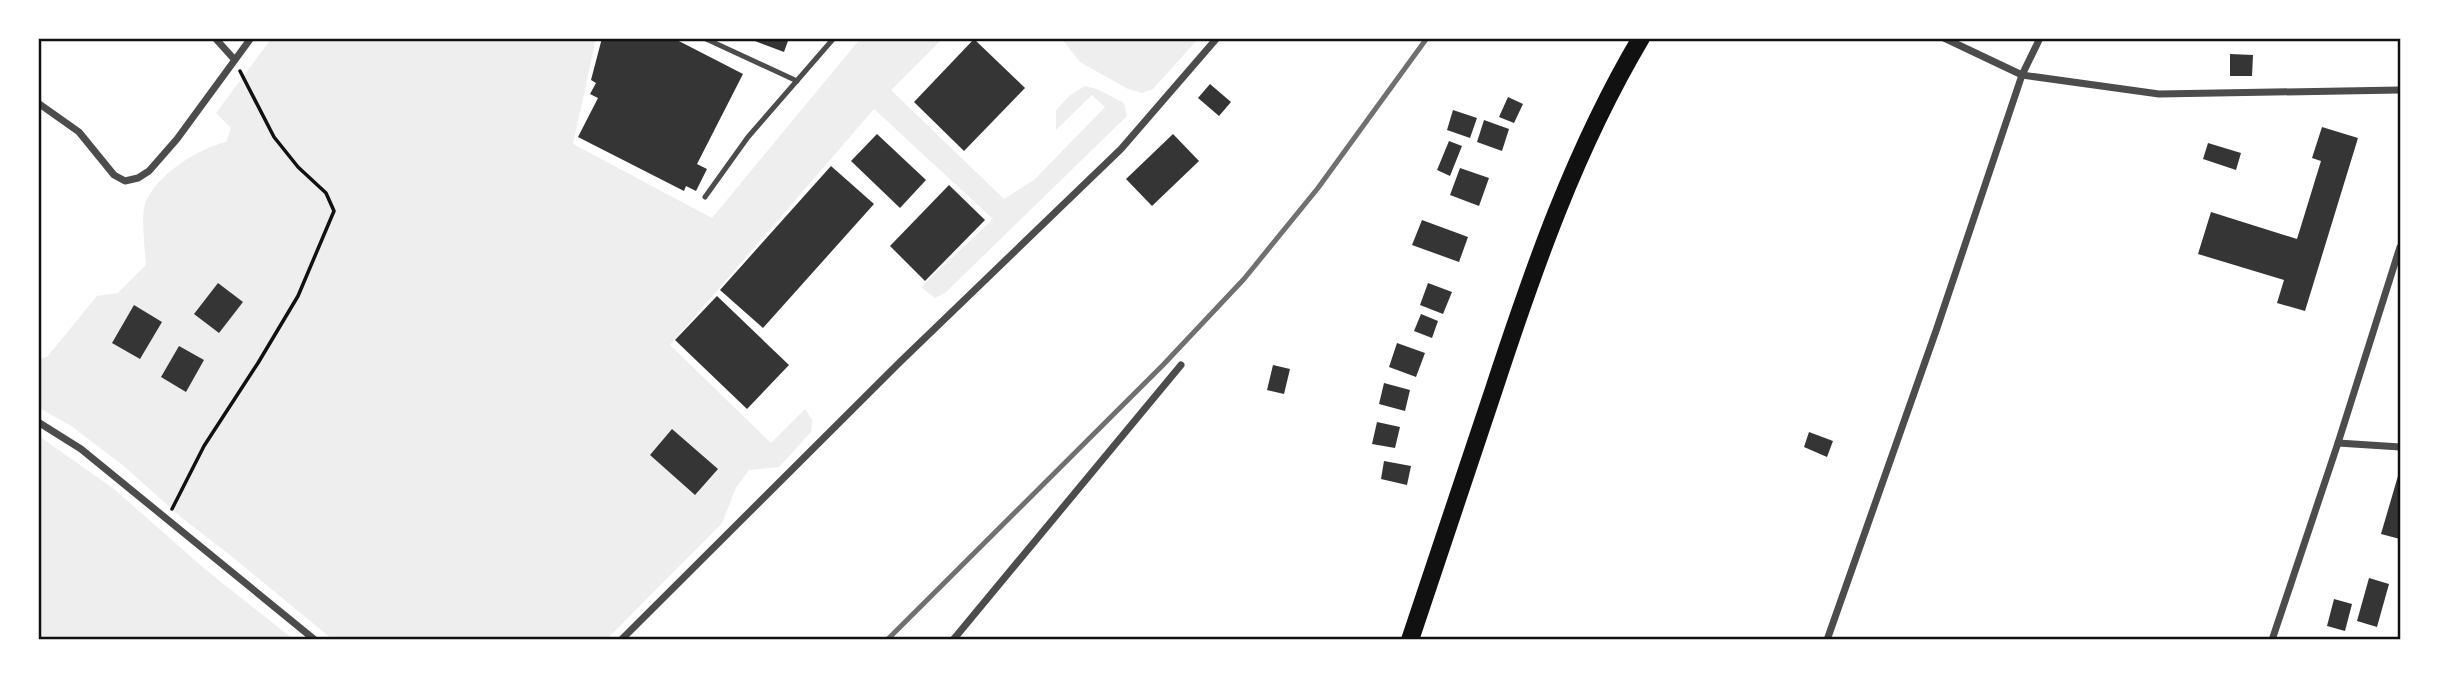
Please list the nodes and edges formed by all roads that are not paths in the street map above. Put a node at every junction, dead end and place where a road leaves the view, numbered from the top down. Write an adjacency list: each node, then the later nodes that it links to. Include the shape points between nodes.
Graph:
1 (215, 38): 9 (street)
2 (251, 38): 9 (street)
3 (704, 38): 11 (lane)
4 (834, 38): 11 (lane)
5 (1217, 38): 21 (street, via 1121,149)
6 (1641, 38): 23 (main road, via 1569,178)
7 (1944, 38): 10 (street)
8 (2039, 38): 10 (street)
9 (234, 59): 13 (street, via 149,172 125,181 114,175 79,132)
10 (2022, 75): 12 (street, via 2159,94); 24 (street)
11 (797, 81): 14 (lane, via 748,137)
12 (2400, 90)
13 (38, 103)
14 (705, 198)
15 (2400, 247): 18 (street)
16 (1181, 365): 22 (street)
17 (38, 422): 20 (street, via 81,449)
18 (2338, 443): 19 (street); 25 (street)
19 (2400, 447)
20 (315, 639)
21 (621, 639)
22 (953, 639)
23 (1410, 639)
24 (1827, 639)
25 (2272, 639)

